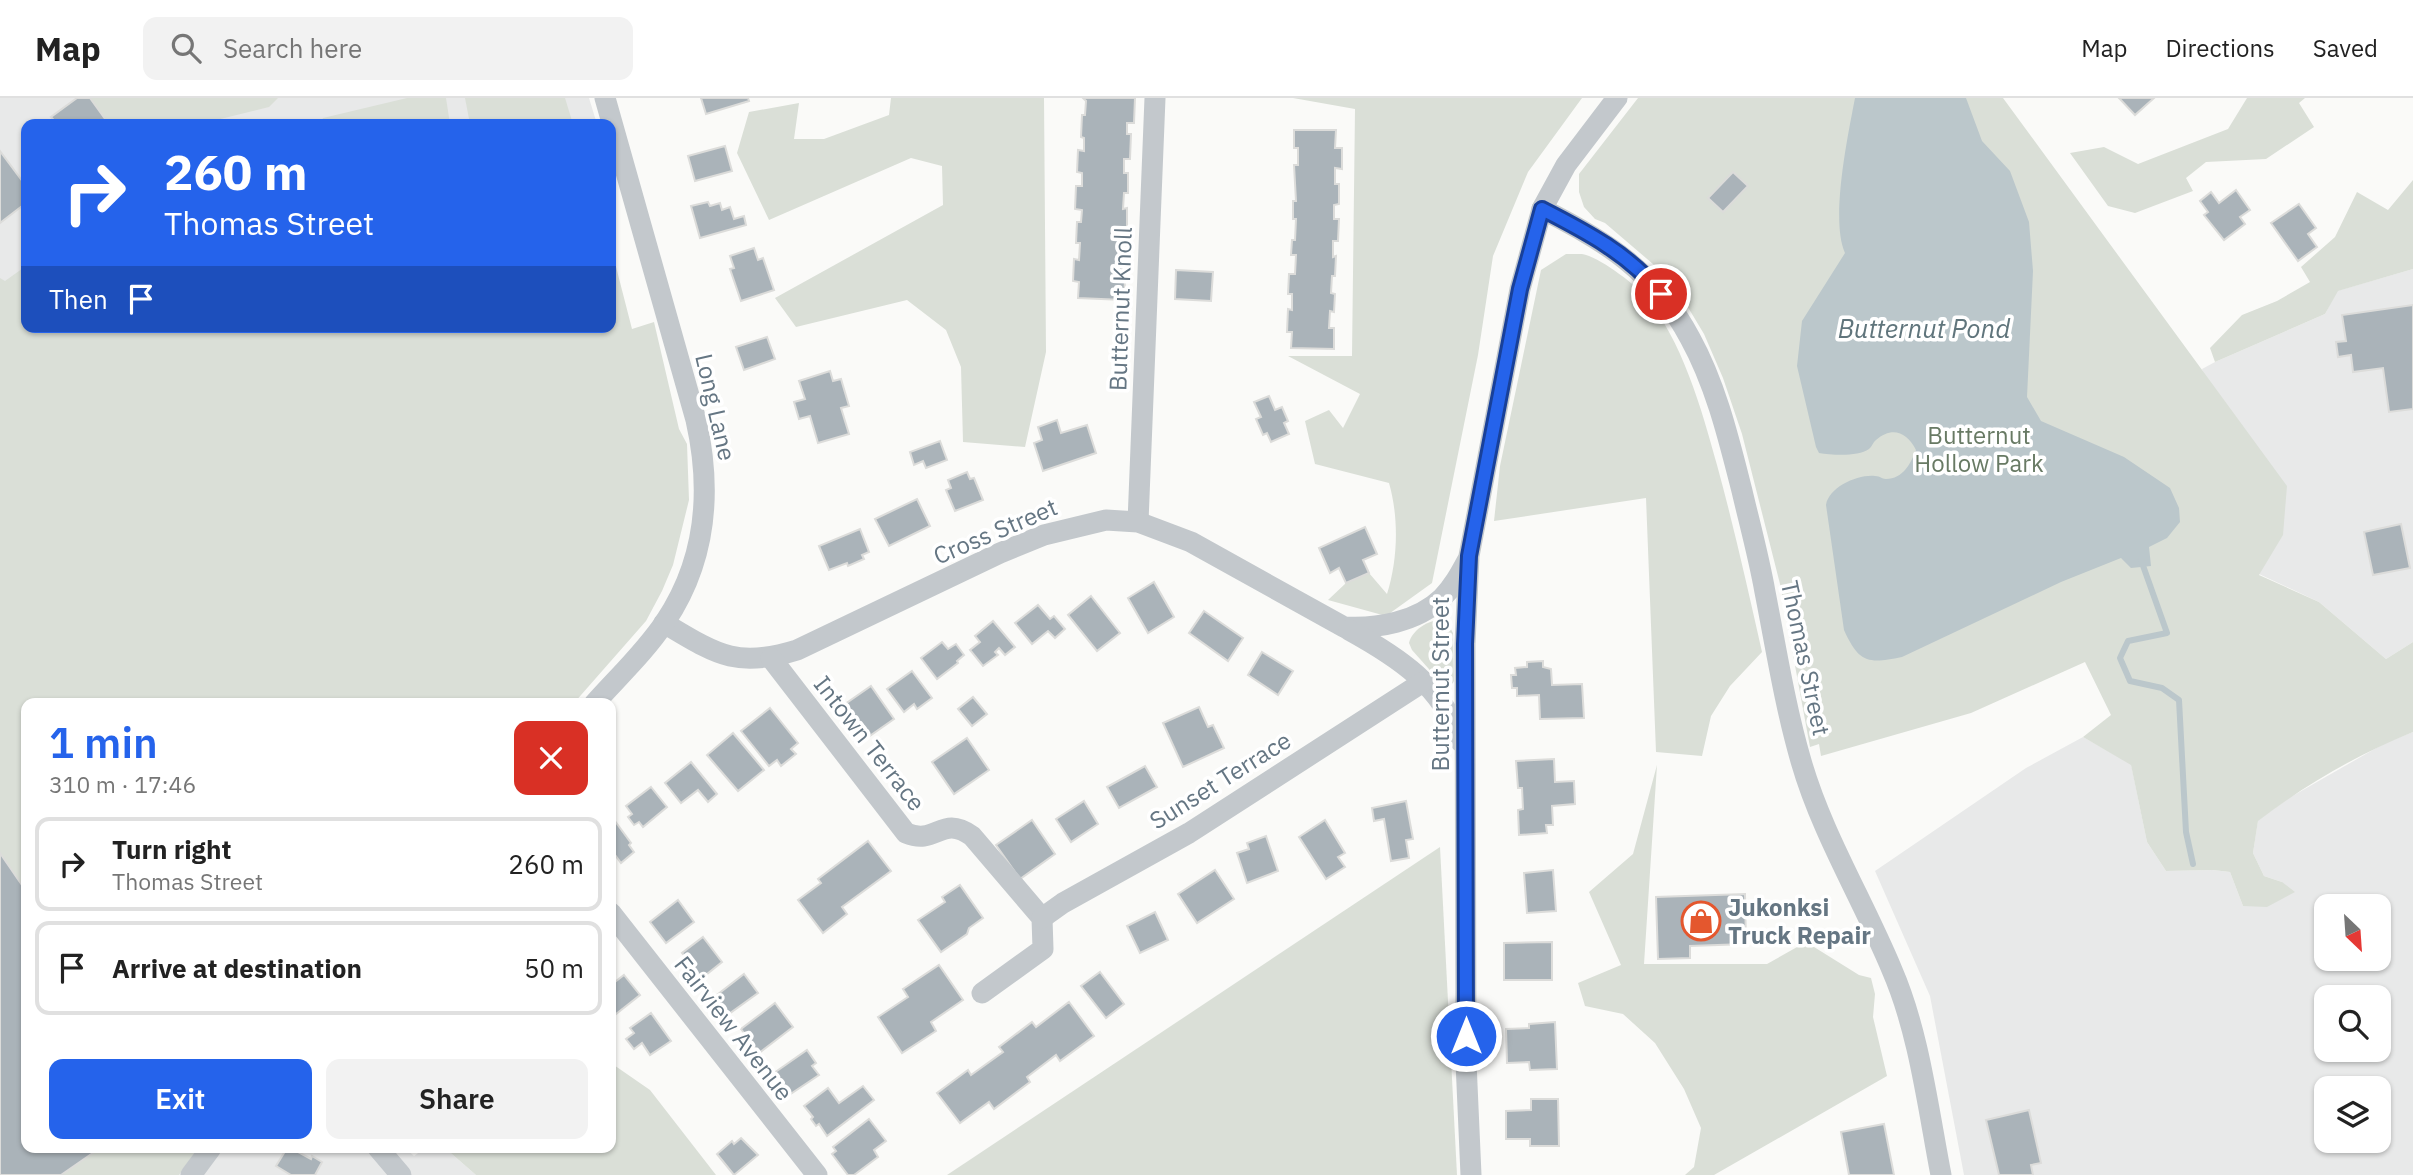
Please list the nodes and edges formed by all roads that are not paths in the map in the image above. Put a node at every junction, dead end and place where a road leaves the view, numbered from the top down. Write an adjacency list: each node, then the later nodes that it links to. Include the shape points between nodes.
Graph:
1 (605, 98): 4 (street, Long Lane)
2 (1155, 98): 7 (street, Butternut Knoll)
3 (1617, 98): 6 (street, Butternut Street, via 1566,165)
4 (611, 119)
5 (616, 137): 9 (street, Long Lane, via 704,452 704,514 695,555 683,591)
6 (1542, 209): 8 (street, Butternut Street, via 1520,289); 24 (street, Thomas Street, via 1584,230 1650,280 1690,338 1707,375 1765,587 1802,763 1836,851 1897,984)
7 (1138, 522): 10 (street, Cross Street, via 1191,542); 11 (street, Cross Street, via 1106,520 1044,535)
8 (1469, 556): 10 (street, Cross Street, via 1441,599 1418,613 1369,629); 14 (street, Butternut Street)
9 (664, 623): 11 (street, Cross Street, via 722,654); 13 (street, Long Lane)
10 (1344, 627): 12 (street, Cross Street, via 1401,662)
11 (771, 658): 15 (street, Intown Terrace, via 906,833 918,838 948,827 962,829)
12 (1423, 682): 14 (street, Cross Street, via 1443,702 1454,722); 15 (street, Sunset Terrace, via 1189,833)
13 (599, 698)
14 (1466, 767): 23 (street, Butternut Street, via 1466,1062)
15 (1042, 918): 17 (street, via 1043,948)
16 (616, 919): 22 (street, Fairview Avenue)
17 (982, 993)
18 (207, 1153): 20 (street)
19 (382, 1153): 21 (street)
20 (191, 1175)
21 (401, 1175)
22 (817, 1175)
23 (1471, 1175)
24 (1941, 1175)

